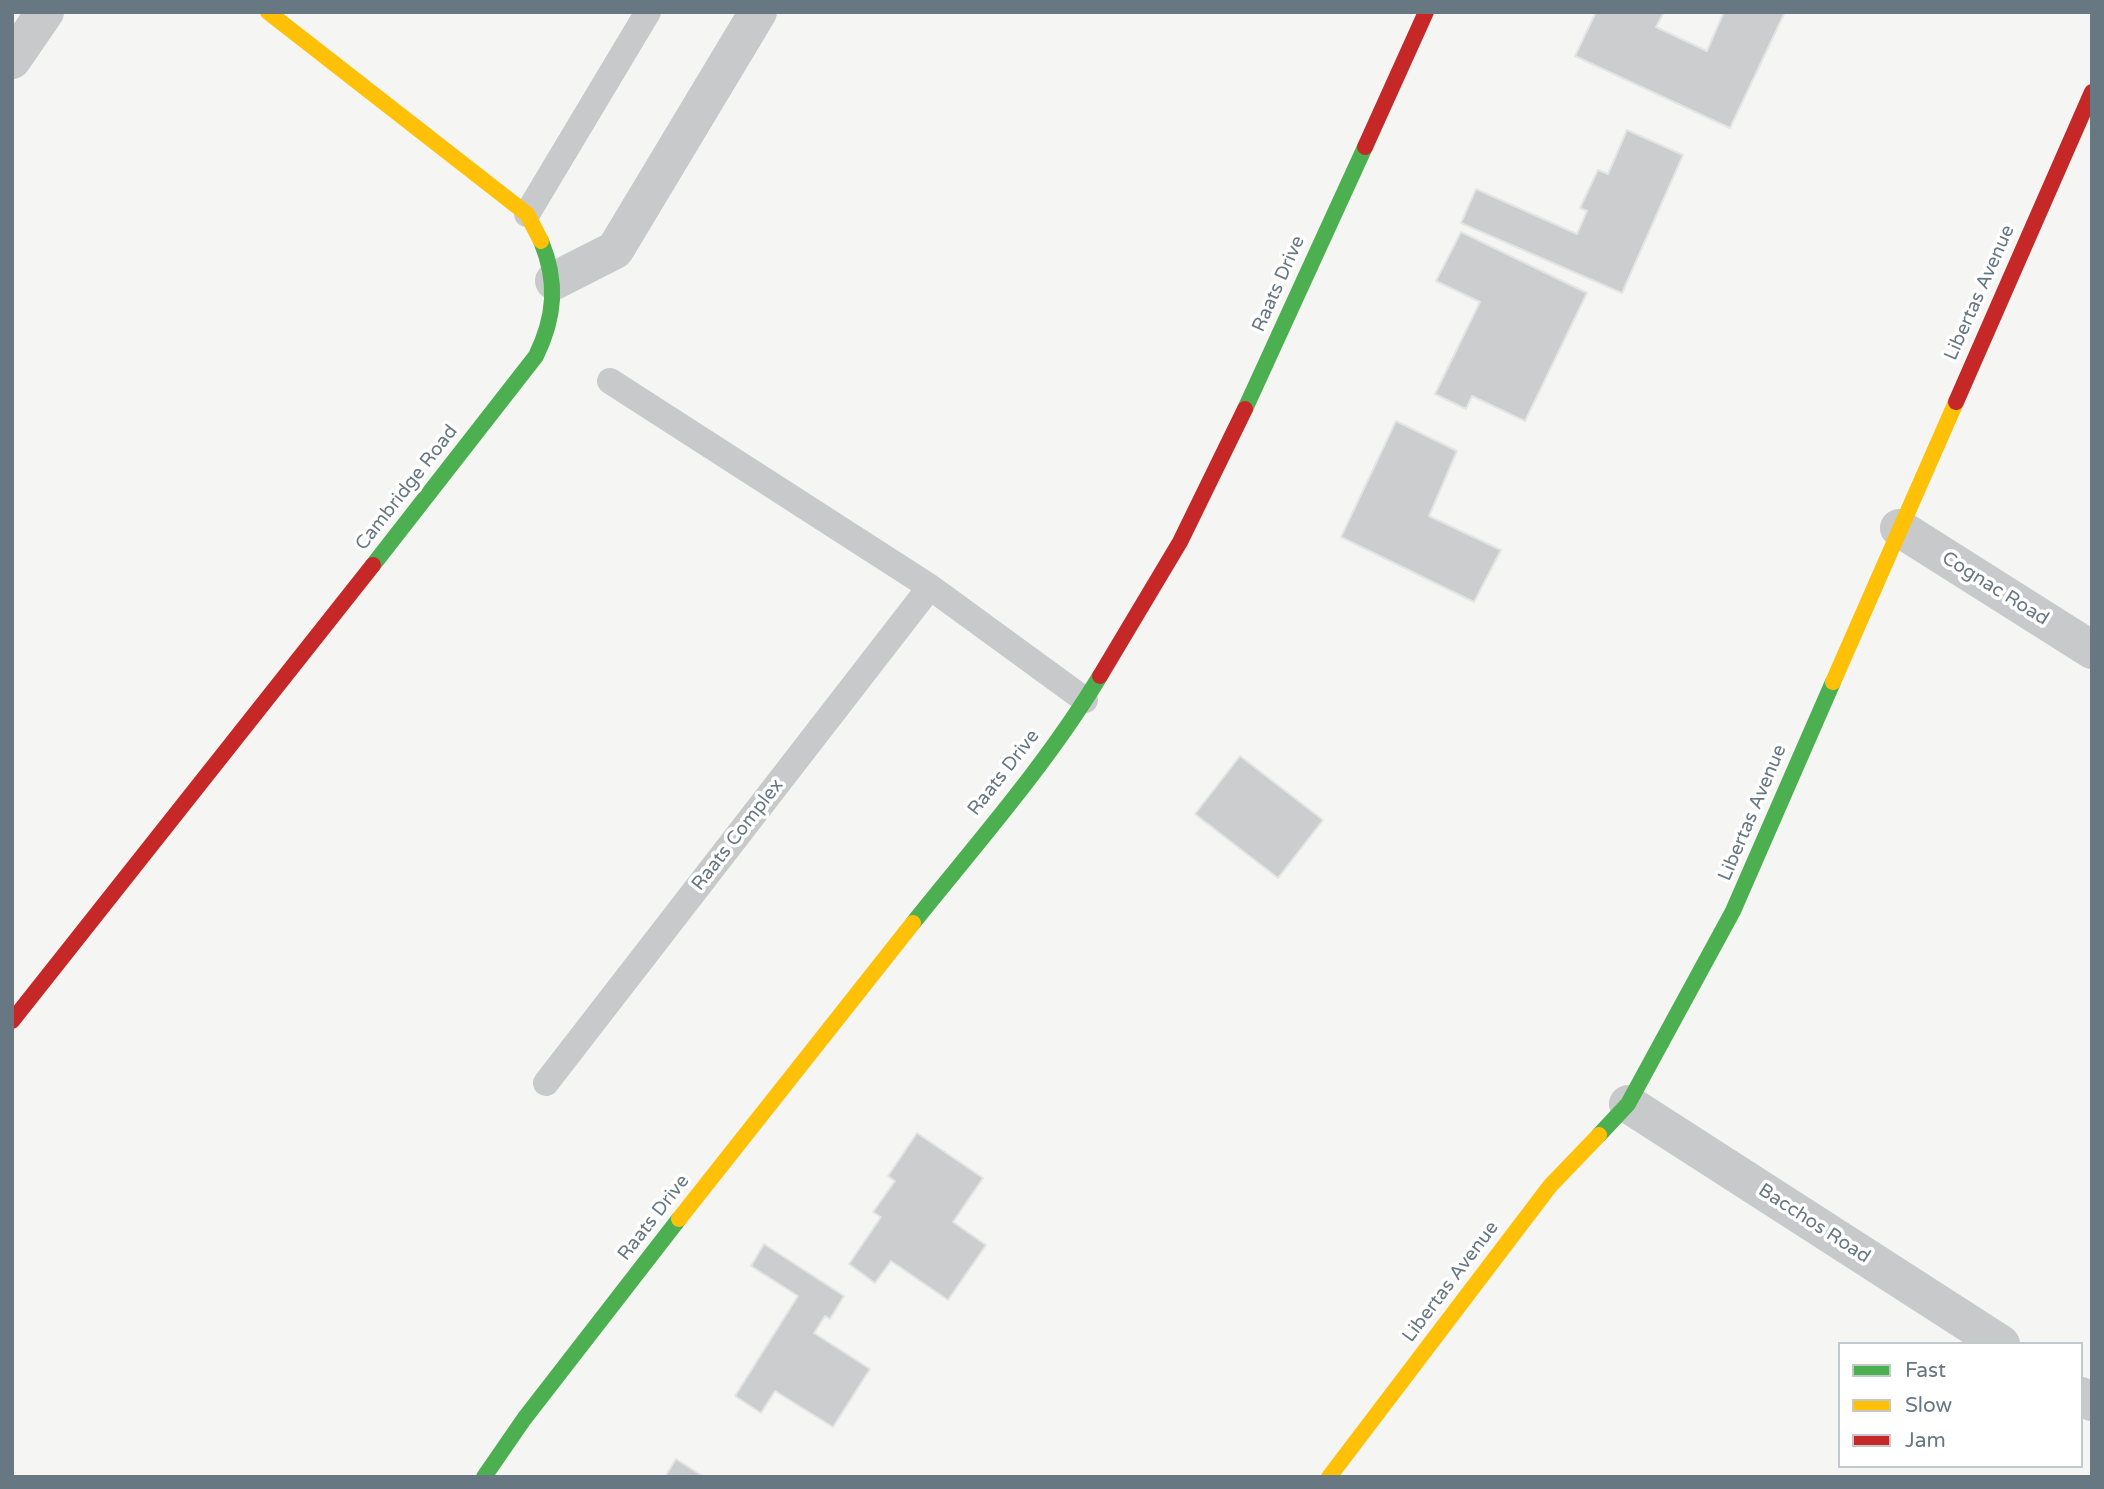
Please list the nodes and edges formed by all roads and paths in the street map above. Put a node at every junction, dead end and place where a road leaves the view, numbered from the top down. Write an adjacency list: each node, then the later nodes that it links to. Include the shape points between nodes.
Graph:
1 (45, 12): 6 (street)
2 (268, 12): 8 (street, Cambridge Road)
3 (648, 12): 8 (lane)
4 (758, 12): 9 (street, via 615,250)
5 (1426, 12): 14 (street, Raats Drive, via 1221,463)
6 (12, 60)
7 (2092, 92): 11 (street, Libertas Avenue)
8 (527, 214): 9 (street, Cambridge Road, via 550,257)
9 (554, 281): 15 (street, Cambridge Road, via 554,307 537,355)
10 (610, 381): 12 (lane)
11 (1899, 528): 13 (street, Cognac Road); 17 (street, Libertas Avenue, via 1733,911)
12 (930, 587): 14 (lane); 16 (lane, Raats Complex)
13 (2092, 650)
14 (1085, 700): 19 (street, Raats Drive, via 601,1318)
15 (12, 1021)
16 (546, 1083)
17 (1628, 1104): 18 (street, Bacchos Road); 20 (street, Libertas Avenue, via 1550,1186)
18 (1998, 1342)
19 (484, 1477)
20 (1329, 1477)

